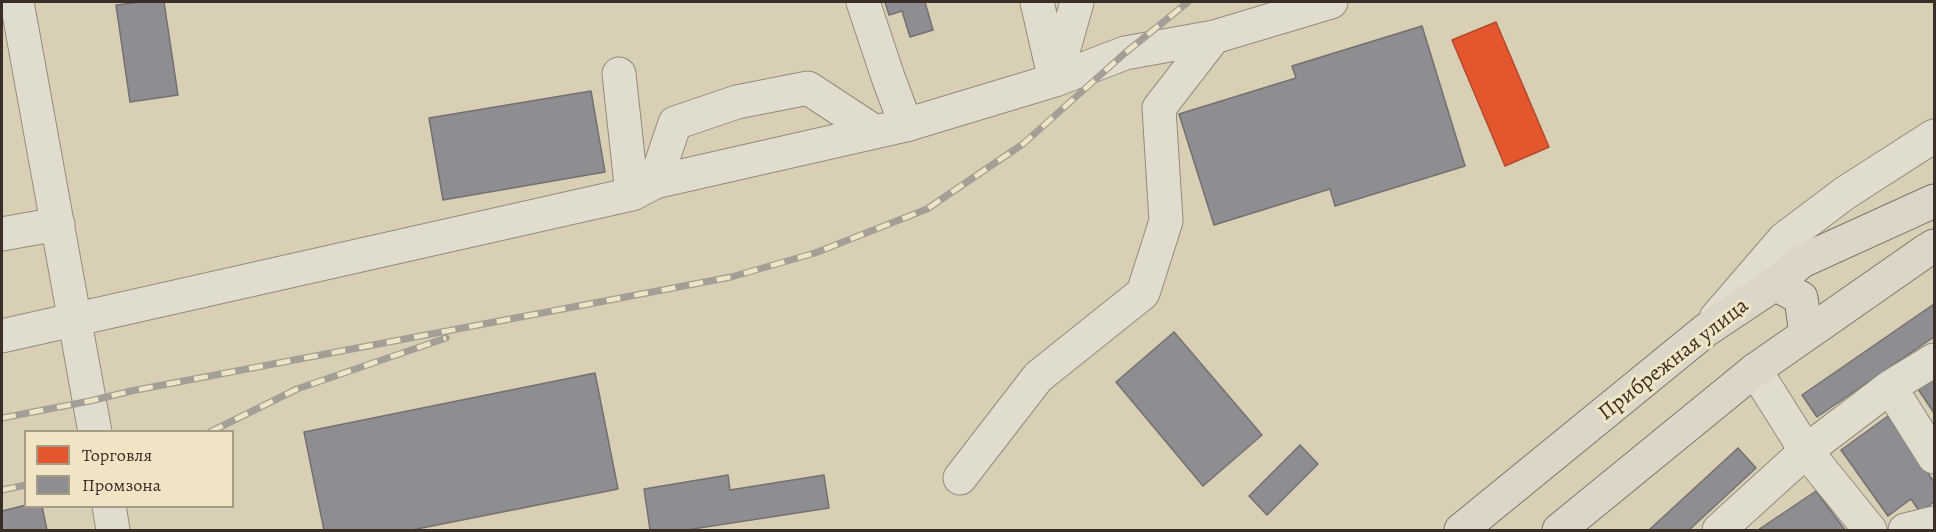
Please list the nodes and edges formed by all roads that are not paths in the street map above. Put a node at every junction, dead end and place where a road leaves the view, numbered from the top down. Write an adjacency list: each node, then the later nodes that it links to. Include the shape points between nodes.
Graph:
1 (17, 2): 13 (street)
2 (863, 2): 9 (street, via 888,77)
3 (1037, 2): 8 (street)
4 (1077, 2): 8 (street)
5 (1331, 2): 6 (street)
6 (1214, 37): 8 (street, via 1125,52); 27 (street, via 1160,108 1166,221 1143,293 1038,377)
7 (619, 74): 11 (street)
8 (1055, 80): 9 (street)
9 (891, 128): 11 (street); 11 (street, via 807,88 737,102 675,123)
10 (1935, 136): 18 (street, via 1845,193 1784,239)
11 (644, 188): 17 (street)
12 (1935, 201): 16 (main road, Прибрежная улица, via 1802,261)
13 (58, 224): 14 (street); 17 (street)
14 (2, 234)
15 (1935, 246): 19 (main road)
16 (1775, 284): 18 (main road, Прибрежная улица); 19 (main road, via 1801,298)
17 (75, 321): 20 (street); 24 (street)
18 (1706, 330): 31 (main road, Прибрежная улица)
19 (1806, 334): 22 (main road)
20 (2, 336)
21 (1935, 360): 23 (street)
22 (1755, 370): 25 (street); 32 (main road)
23 (1890, 387): 25 (street); 26 (street)
24 (95, 430)
25 (1806, 452): 33 (street); 34 (street)
26 (1935, 457)
27 (960, 478)
28 (109, 508): 30 (street)
29 (1935, 523): 35 (street)
30 (113, 531)
31 (1461, 531)
32 (1559, 531)
33 (1719, 531)
34 (1870, 531)
35 (1905, 531)

